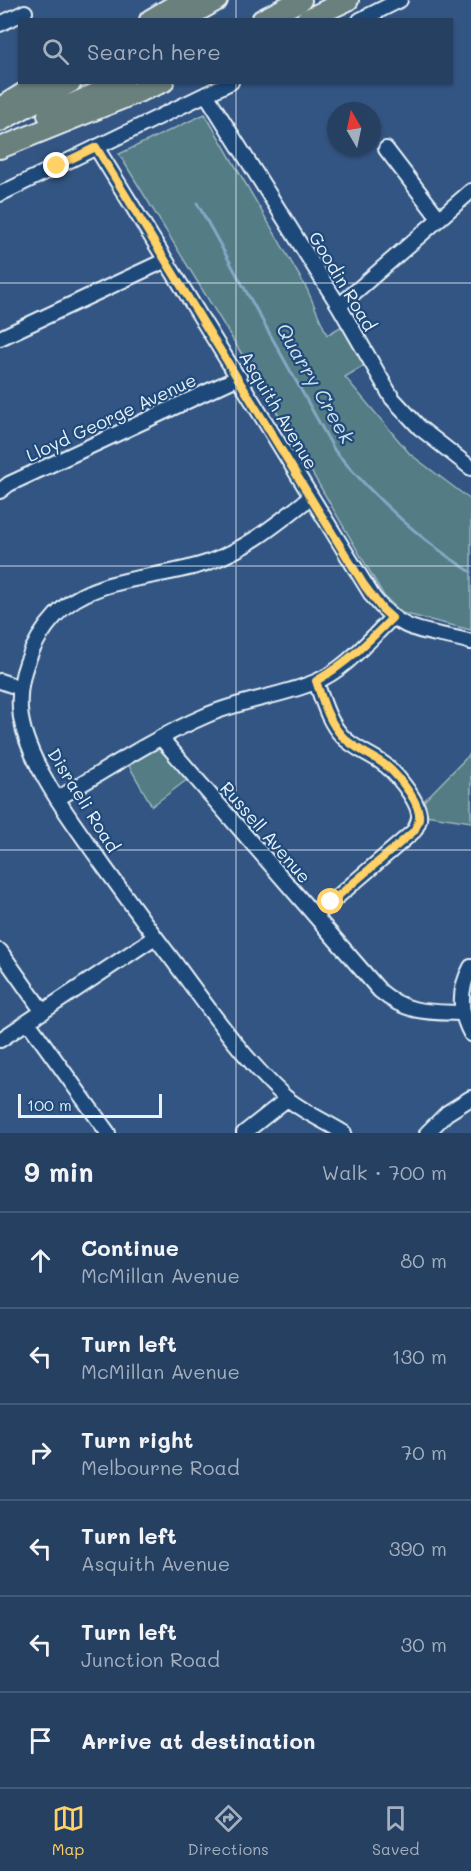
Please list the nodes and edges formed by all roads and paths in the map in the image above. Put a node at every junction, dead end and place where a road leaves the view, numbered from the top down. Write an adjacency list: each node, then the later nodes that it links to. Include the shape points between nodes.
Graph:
1 (184, 0): 7 (highway)
2 (217, 0): 8 (highway)
3 (301, 0): 9 (highway)
4 (348, 0): 10 (highway)
5 (400, 0): 11 (street)
6 (25, 12): 12 (street)
7 (153, 18)
8 (186, 18)
9 (266, 18)
10 (310, 18)
11 (364, 18)
12 (0, 24)
13 (39, 84): 19 (highway)
14 (67, 84): 20 (highway)
15 (119, 84): 21 (highway)
16 (158, 84): 23 (highway)
17 (227, 84): 18 (street)
18 (206, 94): 22 (street); 29 (street, Goodin Road)
19 (0, 108)
20 (0, 122)
21 (0, 138)
22 (96, 147): 26 (street); 28 (street, Asquith Avenue)
23 (0, 148)
24 (386, 149): 27 (street)
25 (471, 191): 27 (street)
26 (0, 194)
27 (438, 217): 29 (street)
28 (164, 261): 30 (street); 31 (street, Asquith Avenue)
29 (339, 306): 32 (street, Goodin Road, via 392,398 420,428)
30 (0, 338)
31 (239, 378): 33 (street, Lloyd George Avenue); 34 (street, Asquith Avenue)
32 (471, 468)
33 (0, 491)
34 (311, 497): 35 (street, Asquith Avenue, via 364,585); 39 (street, Disraeli Road, via 245,545 209,562 116,583 83,595 57,613 40,635)
35 (392, 618): 36 (street, Asquith Avenue, via 414,629); 38 (street, via 340,668)
36 (471, 642)
37 (0, 681): 39 (street)
38 (316, 681): 40 (street, via 214,712); 42 (street, via 338,731 392,770 419,815 414,831)
39 (20, 688): 41 (street, Disraeli Road, via 21,717 28,745)
40 (161, 738): 41 (street); 42 (street, Russell Avenue)
41 (57, 799): 43 (street, Disraeli Road)
42 (315, 916): 47 (street, Russell Avenue, via 395,1003 420,1011)
43 (155, 937): 46 (street); 51 (street, Disraeli Road, via 254,1067)
44 (0, 951): 46 (street)
45 (471, 967): 47 (street, via 463,988)
46 (43, 1012): 48 (street)
47 (462, 1013): 49 (street)
48 (28, 1022): 50 (street); 53 (street)
49 (471, 1034)
50 (0, 1040)
51 (287, 1098): 54 (street); 55 (street, Disraeli Road)
52 (471, 1098): 56 (street, via 447,1113)
53 (108, 1133)
54 (244, 1133)
55 (344, 1133)
56 (427, 1133)

